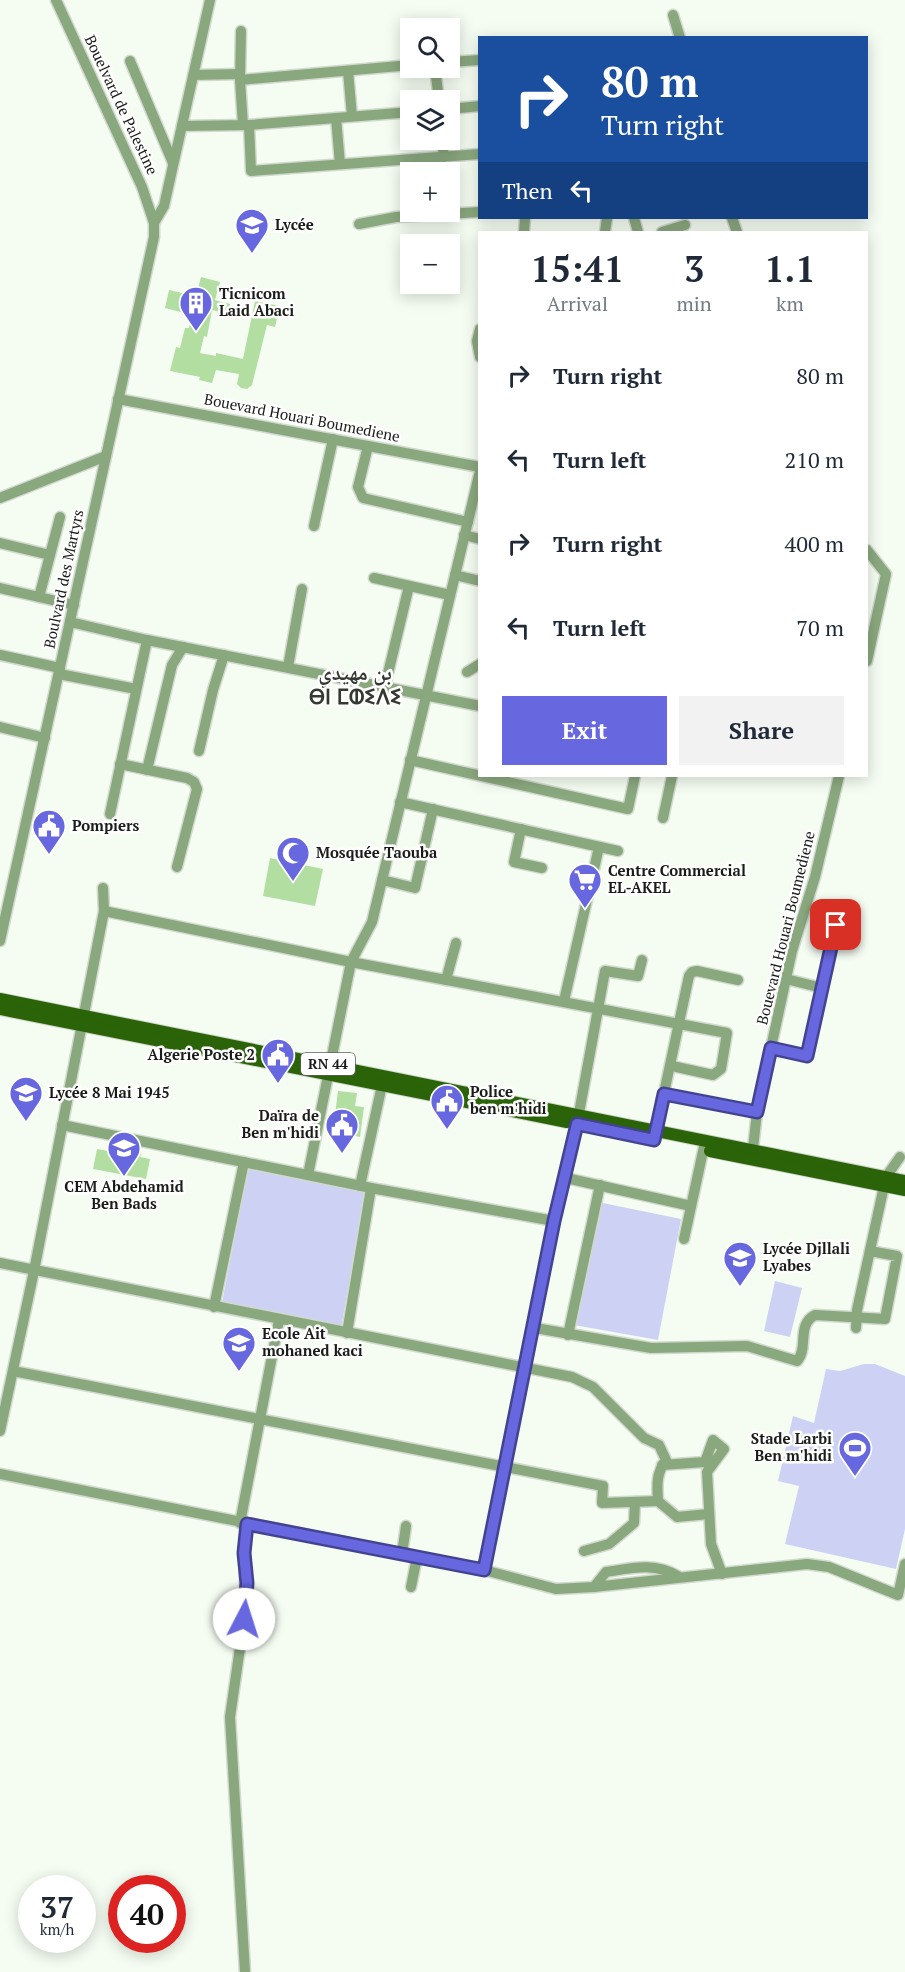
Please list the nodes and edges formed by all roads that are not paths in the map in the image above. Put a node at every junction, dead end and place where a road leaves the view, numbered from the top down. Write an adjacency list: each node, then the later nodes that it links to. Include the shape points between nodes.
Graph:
1 (56, 0): 26 (street, Bouelvard de Palestine, via 142,187)
2 (210, 0): 11 (street)
3 (673, 15): 5 (street)
4 (241, 31): 12 (street)
5 (679, 36)
6 (478, 60): 8 (street)
7 (130, 61): 23 (street)
8 (460, 61)
9 (400, 66): 10 (street)
10 (348, 71): 12 (street); 16 (street)
11 (194, 75): 12 (street); 19 (street)
12 (240, 77): 18 (street)
13 (478, 106): 14 (street)
14 (460, 108)
15 (400, 113): 16 (street)
16 (352, 117): 17 (street)
17 (336, 118): 18 (street); 24 (street)
18 (246, 125): 19 (street); 24 (street, via 251,171)
19 (182, 126): 23 (street)
20 (443, 150): 22 (street)
21 (478, 154): 22 (street)
22 (444, 157): 24 (street)
23 (173, 163): 26 (street, via 164,206)
24 (340, 164)
25 (478, 212): 27 (street, via 396,217)
26 (154, 223): 30 (street, Boulvard des Martyrs)
27 (359, 224)
28 (685, 225): 29 (street)
29 (665, 231)
30 (118, 399): 31 (street, Bouevard Houari Boumediene); 33 (street, Boulvard des Martyrs)
31 (333, 439): 32 (street, Bouevard Houari Boumediene); 39 (street)
32 (368, 446): 34 (street, Bouevard Houari Boumediene); 38 (street, via 358,487 363,498)
33 (106, 456): 36 (street); 53 (street, Boulvard des Martyrs)
34 (478, 469)
35 (478, 478): 38 (street)
36 (0, 498)
37 (60, 517): 44 (street)
38 (468, 522): 40 (street)
39 (314, 526)
40 (464, 535): 41 (street); 45 (street)
41 (478, 538)
42 (0, 543): 44 (street)
43 (868, 551): 59 (street, via 886,574)
44 (50, 555): 52 (street)
45 (455, 575): 47 (street); 51 (street)
46 (374, 578): 48 (street)
47 (478, 581)
48 (409, 586): 51 (street); 64 (street)
49 (0, 588): 52 (street)
50 (302, 589): 61 (street)
51 (450, 595): 66 (street)
52 (39, 597): 53 (street)
53 (74, 605): 54 (street, Boulvard des Martyrs)
54 (70, 622): 55 (street); 62 (street, Boulvard des Martyrs)
55 (147, 640): 56 (street); 65 (street)
56 (183, 647): 58 (street); 73 (street, via 172,664)
57 (0, 655): 62 (street)
58 (224, 655): 61 (street); 70 (street)
59 (868, 656)
60 (478, 665): 63 (street)
61 (288, 667): 64 (street)
62 (60, 671): 65 (street); 69 (street, Boulvard des Martyrs)
63 (467, 672)
64 (385, 686): 66 (street)
65 (136, 689): 72 (street)
66 (426, 694): 67 (street); 71 (street)
67 (478, 706)
68 (0, 727): 69 (street)
69 (45, 738): 92 (street, Boulvard des Martyrs)
70 (199, 751)
71 (410, 760): 74 (street); 79 (street)
72 (120, 764): 73 (street); 81 (street)
73 (147, 770): 86 (street, via 194,782 196,789)
74 (478, 775)
75 (486, 777): 76 (street, via 628,809)
76 (635, 777)
77 (672, 777): 82 (street)
78 (835, 777): 98 (street, Bouevard Houari Boumediene, via 815,877)
79 (400, 802): 80 (street); 88 (street)
80 (434, 809): 83 (street); 88 (street, via 415,888)
81 (110, 814)
82 (663, 818)
83 (521, 829): 84 (street); 87 (street, via 514,862)
84 (599, 847): 85 (street); 101 (street)
85 (618, 851)
86 (177, 867)
87 (542, 868)
88 (382, 880): 95 (street, via 372,922)
89 (103, 888): 90 (street)
90 (104, 911): 95 (street); 104 (street)
91 (836, 925): 99 (street)
92 (0, 941)
93 (456, 944): 96 (street)
94 (642, 960): 102 (street, via 638,976 604,971)
95 (351, 962): 96 (street); 108 (street)
96 (446, 980): 101 (street)
97 (738, 980): 105 (street, via 692,972)
98 (786, 980): 99 (street); 106 (street, Bouevard Houari Boumediene)
99 (822, 988): 106 (street, via 807,1056)
100 (0, 999): 104 (main road, RN 44)
101 (564, 1001): 102 (street)
102 (597, 1007): 105 (street); 112 (street)
103 (0, 1009): 104 (main road, RN 44)
104 (82, 1020): 108 (main road, RN 44); 113 (street)
105 (678, 1022): 107 (street); 107 (street, via 727,1033 721,1069 713,1075)
106 (771, 1048): 111 (street, Bouevard Houari Boumediene)
107 (672, 1066): 110 (street)
108 (328, 1069): 109 (main road, RN 44); 112 (main road, RN 44); 119 (street)
109 (382, 1086): 112 (main road, RN 44); 124 (street)
110 (664, 1094): 111 (street); 114 (street)
111 (757, 1112): 116 (street, Bouevard Houari Boumediene)
112 (577, 1120): 114 (main road, RN 44); 120 (street)
113 (62, 1125): 118 (street); 131 (street)
114 (655, 1136): 115 (main road, RN 44)
115 (704, 1146): 116 (main road, RN 44); 126 (street)
116 (752, 1155): 122 (main road, RN 44)
117 (900, 1157): 122 (street)
118 (244, 1162): 119 (street); 132 (street)
119 (308, 1175): 124 (street)
120 (566, 1178): 123 (street); 127 (street)
121 (905, 1181): 122 (main road, RN 44)
122 (885, 1182): 125 (main road, RN 44); 129 (street)
123 (600, 1185): 126 (street); 138 (street)
124 (366, 1187): 127 (street); 137 (street)
125 (905, 1190)
126 (691, 1206): 128 (street)
127 (554, 1221): 135 (street)
128 (684, 1239)
129 (870, 1251): 133 (street); 133 (street, via 897,1256 885,1319)
130 (0, 1263): 131 (street)
131 (34, 1271): 132 (street); 140 (street)
132 (214, 1307): 134 (street)
133 (857, 1316): 136 (street); 138 (street, via 810,1318 797,1361 747,1346 651,1348)
134 (279, 1320): 137 (street); 141 (street)
135 (535, 1328): 138 (street); 139 (street)
136 (856, 1328)
137 (347, 1333): 139 (street)
138 (568, 1335)
139 (526, 1369): 143 (street, via 572,1377 593,1388 644,1438 659,1445 666,1460); 144 (street)
140 (13, 1371): 141 (street); 142 (street)
141 (259, 1418): 144 (street); 149 (street)
142 (0, 1431)
143 (662, 1465): 146 (street, via 656,1479); 148 (street, via 705,1462 712,1440 724,1449 707,1472)
144 (506, 1468): 147 (street, via 603,1486 602,1503); 155 (street)
145 (0, 1474): 149 (street)
146 (658, 1501): 147 (street); 148 (street, via 677,1518)
147 (635, 1502): 151 (street, via 634,1523 609,1545)
148 (709, 1514): 156 (street, via 711,1544)
149 (243, 1523): 152 (street); 158 (street, via 246,1606 230,1717)
150 (406, 1526): 152 (street)
151 (584, 1551)
152 (402, 1554): 153 (street)
153 (417, 1557): 155 (street); 157 (street)
154 (905, 1564): 156 (street, via 897,1595 830,1567 807,1564)
155 (484, 1570): 156 (street, via 556,1588)
156 (722, 1574)
157 (411, 1587)
158 (245, 1972)

